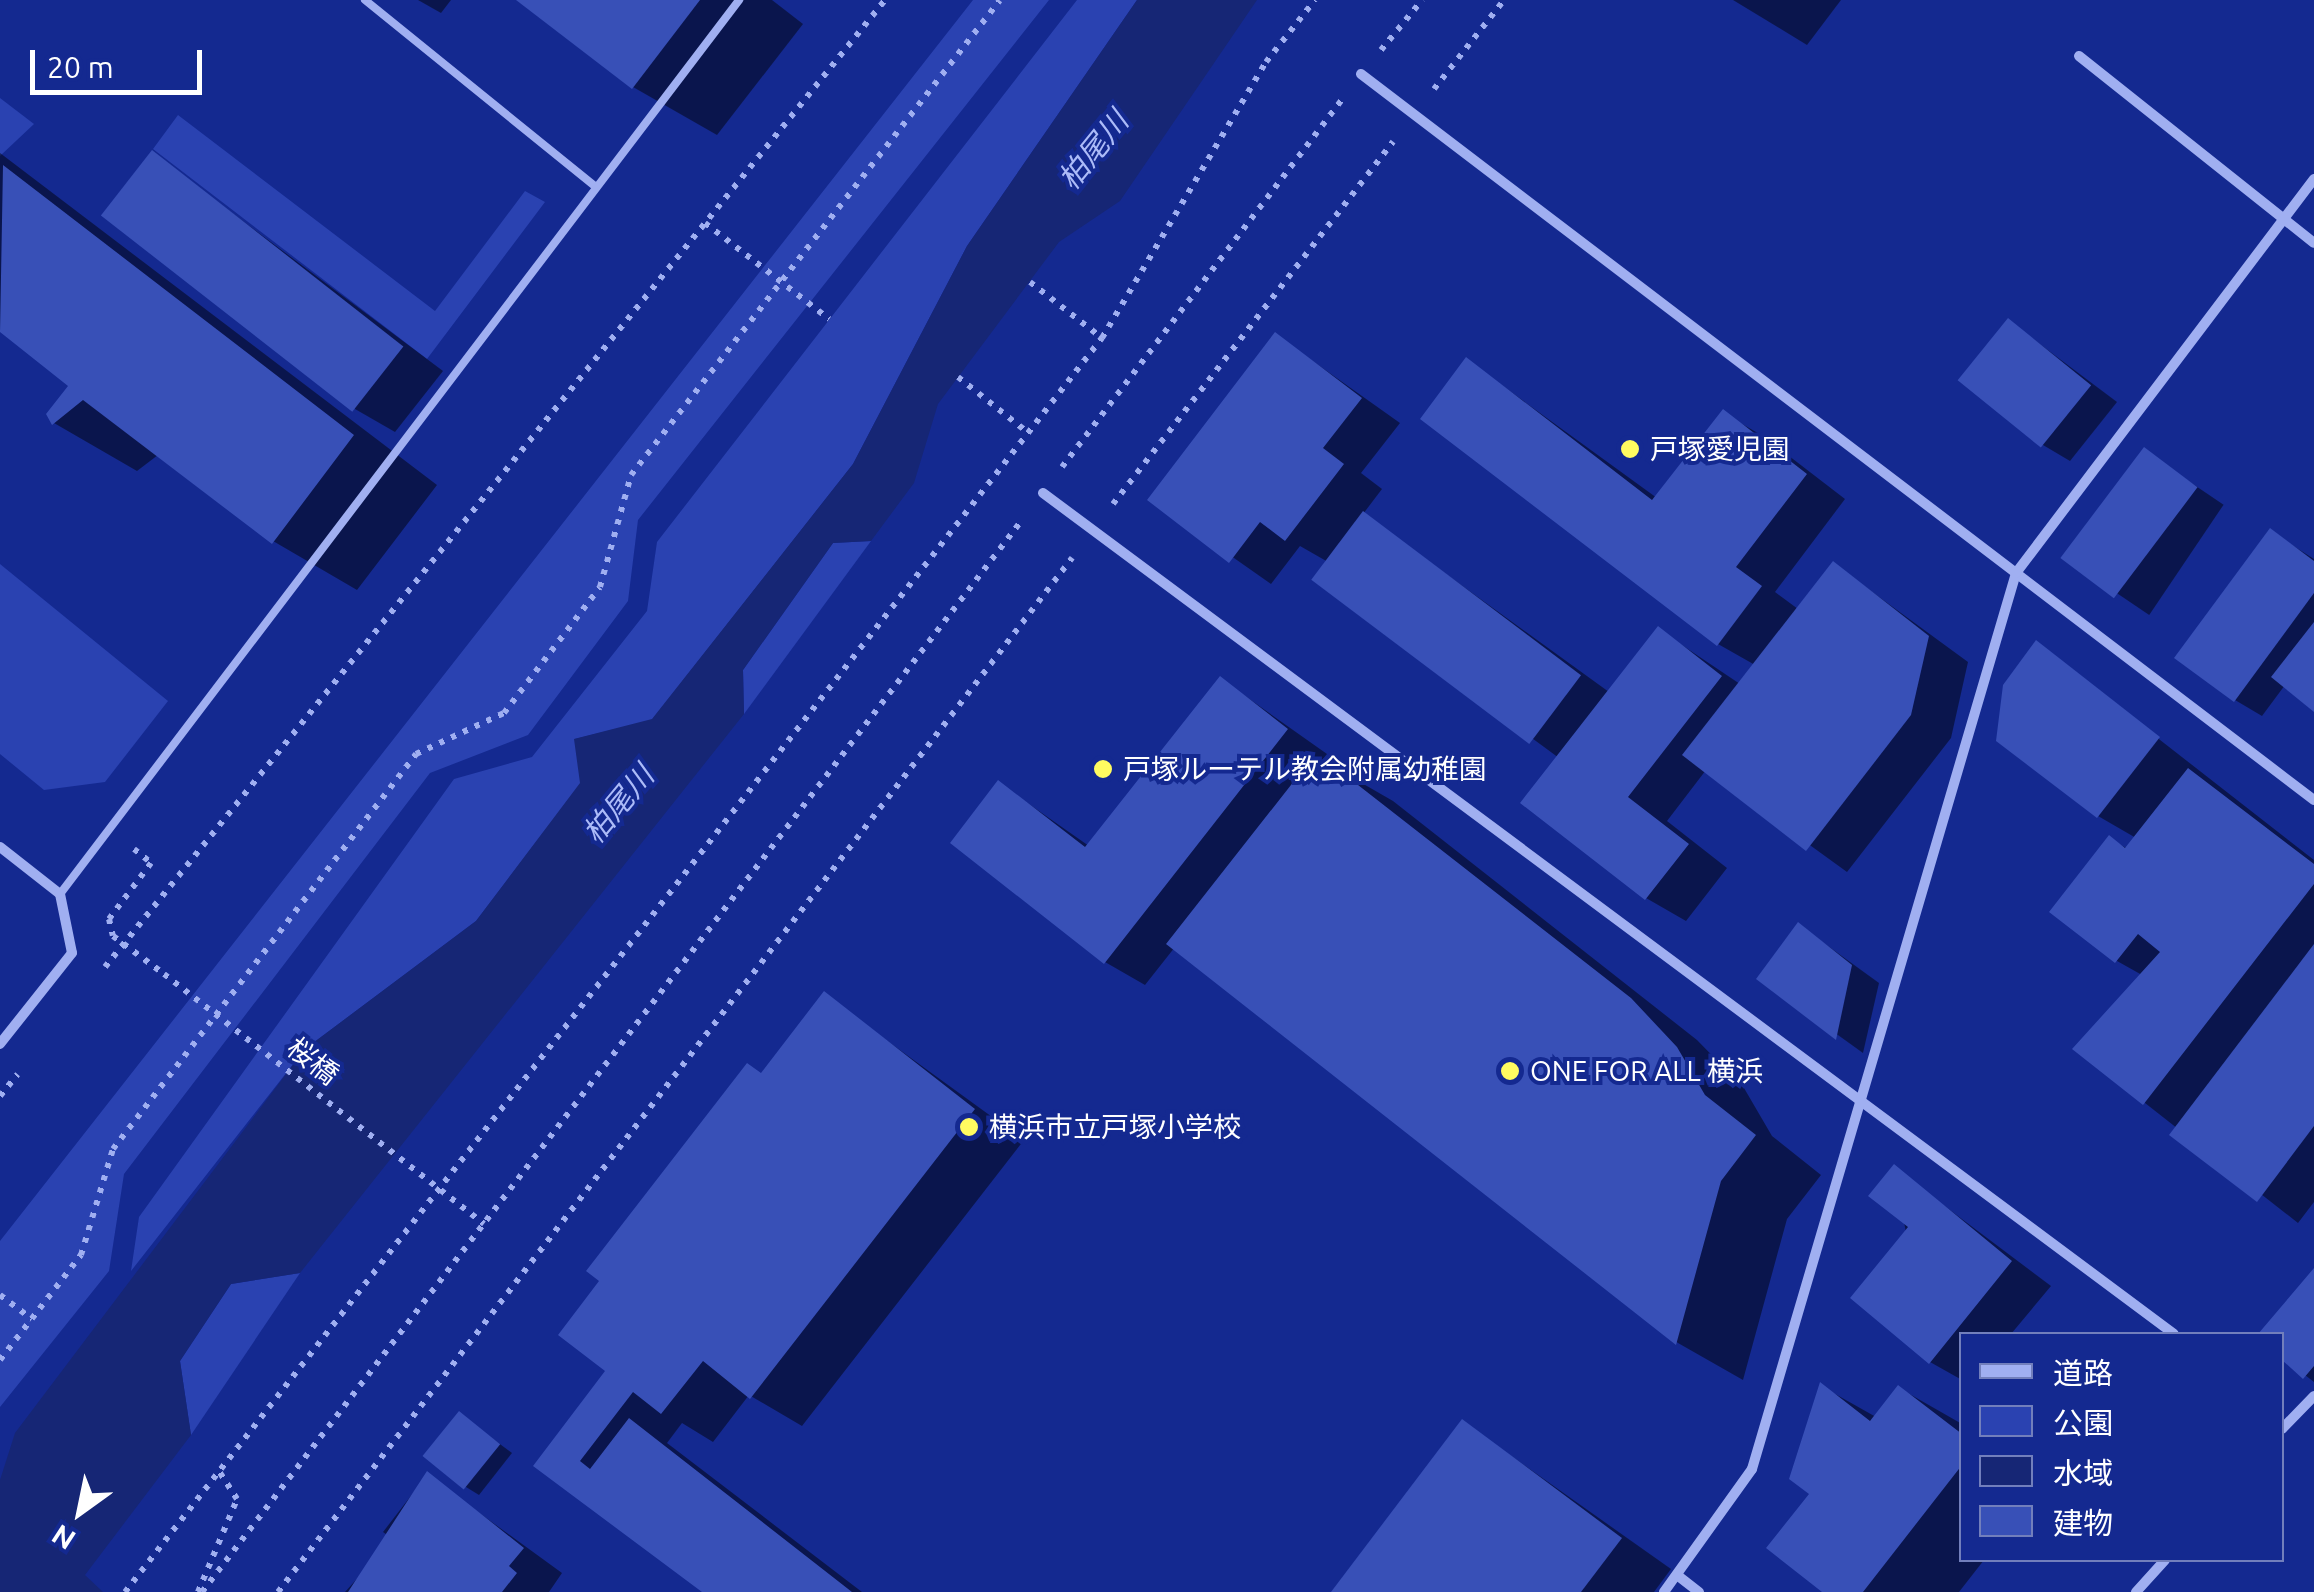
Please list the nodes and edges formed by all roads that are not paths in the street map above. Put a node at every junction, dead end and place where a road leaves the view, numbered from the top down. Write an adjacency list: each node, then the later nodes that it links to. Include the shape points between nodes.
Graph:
1 (365, 0): 6 (lane)
2 (738, 0): 6 (lane)
3 (2079, 56): 7 (street)
4 (1361, 74): 10 (street)
5 (2314, 178): 7 (street)
6 (596, 187): 13 (lane)
7 (2284, 219): 8 (street); 10 (street)
8 (2314, 242)
9 (1042, 493): 15 (street)
10 (2016, 573): 11 (street); 15 (street)
11 (2314, 800)
12 (0, 847): 13 (street)
13 (60, 894): 14 (street, via 72,953)
14 (0, 1044)
15 (1858, 1099): 16 (street); 20 (street, via 1752,1468)
16 (2171, 1332)
17 (2314, 1396): 18 (street)
18 (2284, 1421)
19 (2163, 1562): 23 (street)
20 (1677, 1576): 21 (street); 22 (street)
21 (1664, 1592)
22 (1699, 1592)
23 (2136, 1592)

